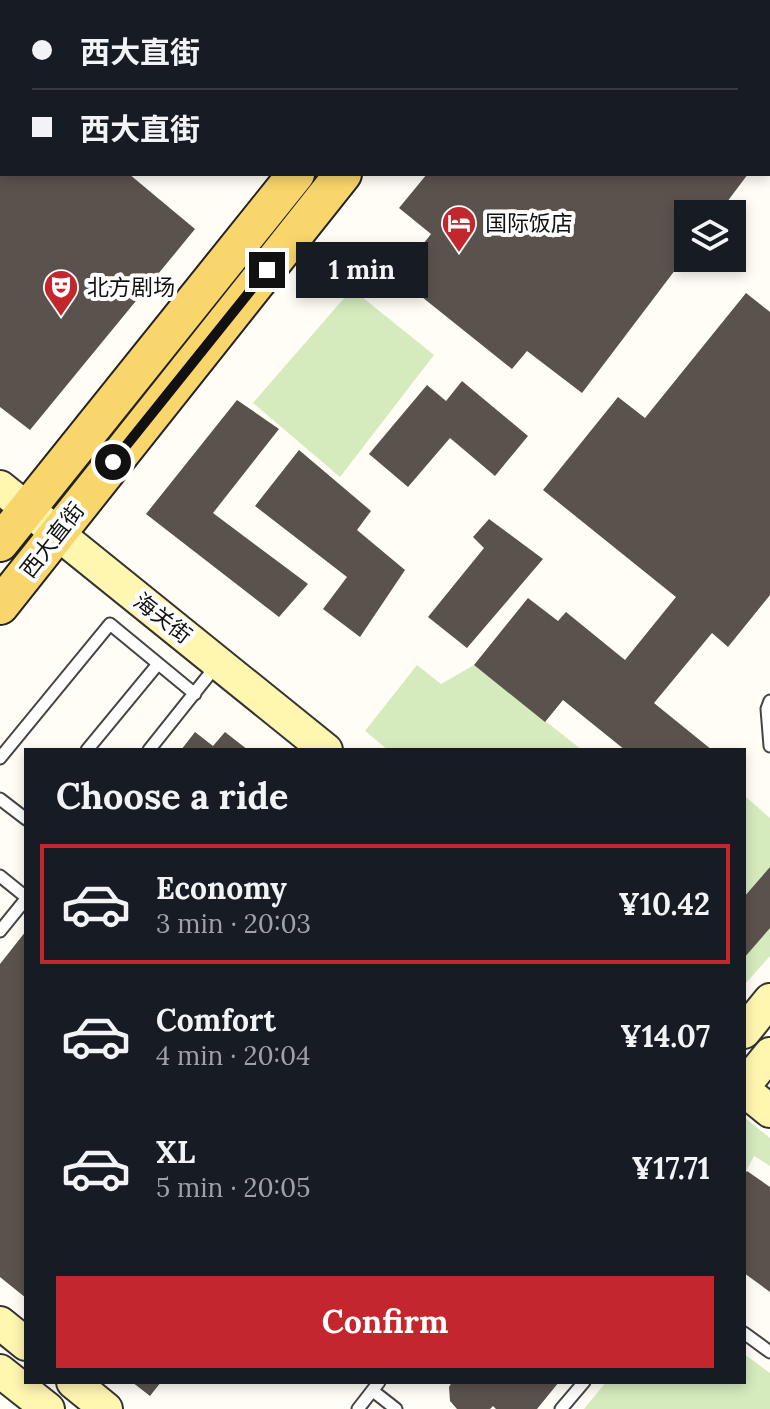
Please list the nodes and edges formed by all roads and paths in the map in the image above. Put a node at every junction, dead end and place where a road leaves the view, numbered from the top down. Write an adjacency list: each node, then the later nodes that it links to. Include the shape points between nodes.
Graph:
1 (294, 176): 3 (main road, 西大直街)
2 (341, 176): 4 (main road, 西大直街)
3 (14, 498): 4 (street, 海关街); 5 (main road, 西大直街)
4 (56, 534): 6 (main road, 西大直街); 7 (street, 海关街)
5 (0, 543)
6 (0, 606)
7 (219, 662): 9 (lane); 14 (street, 海关街)
8 (158, 664): 9 (lane); 12 (lane); 15 (lane, via 110,624)
9 (195, 694): 13 (lane)
10 (770, 701): 11 (lane)
11 (770, 746)
12 (89, 748)
13 (151, 748)
14 (324, 748)
15 (0, 758)
16 (0, 799): 17 (lane)
17 (24, 817)
18 (0, 876): 19 (lane)
19 (24, 896)
20 (24, 901): 21 (lane)
21 (0, 931)
22 (770, 1000): 23 (street)
23 (746, 1030)
24 (770, 1054): 25 (street)
25 (746, 1085)
26 (746, 1090): 27 (street)
27 (770, 1111)
28 (0, 1323): 30 (street)
29 (746, 1334): 31 (lane)
30 (24, 1342)
31 (770, 1352)
32 (0, 1371): 38 (street)
33 (75, 1384): 39 (street)
34 (582, 1384): 42 (lane)
35 (376, 1386): 40 (lane); 41 (lane)
36 (0, 1397): 37 (street)
37 (15, 1409)
38 (48, 1409)
39 (106, 1409)
40 (358, 1409)
41 (396, 1409)
42 (561, 1409)

